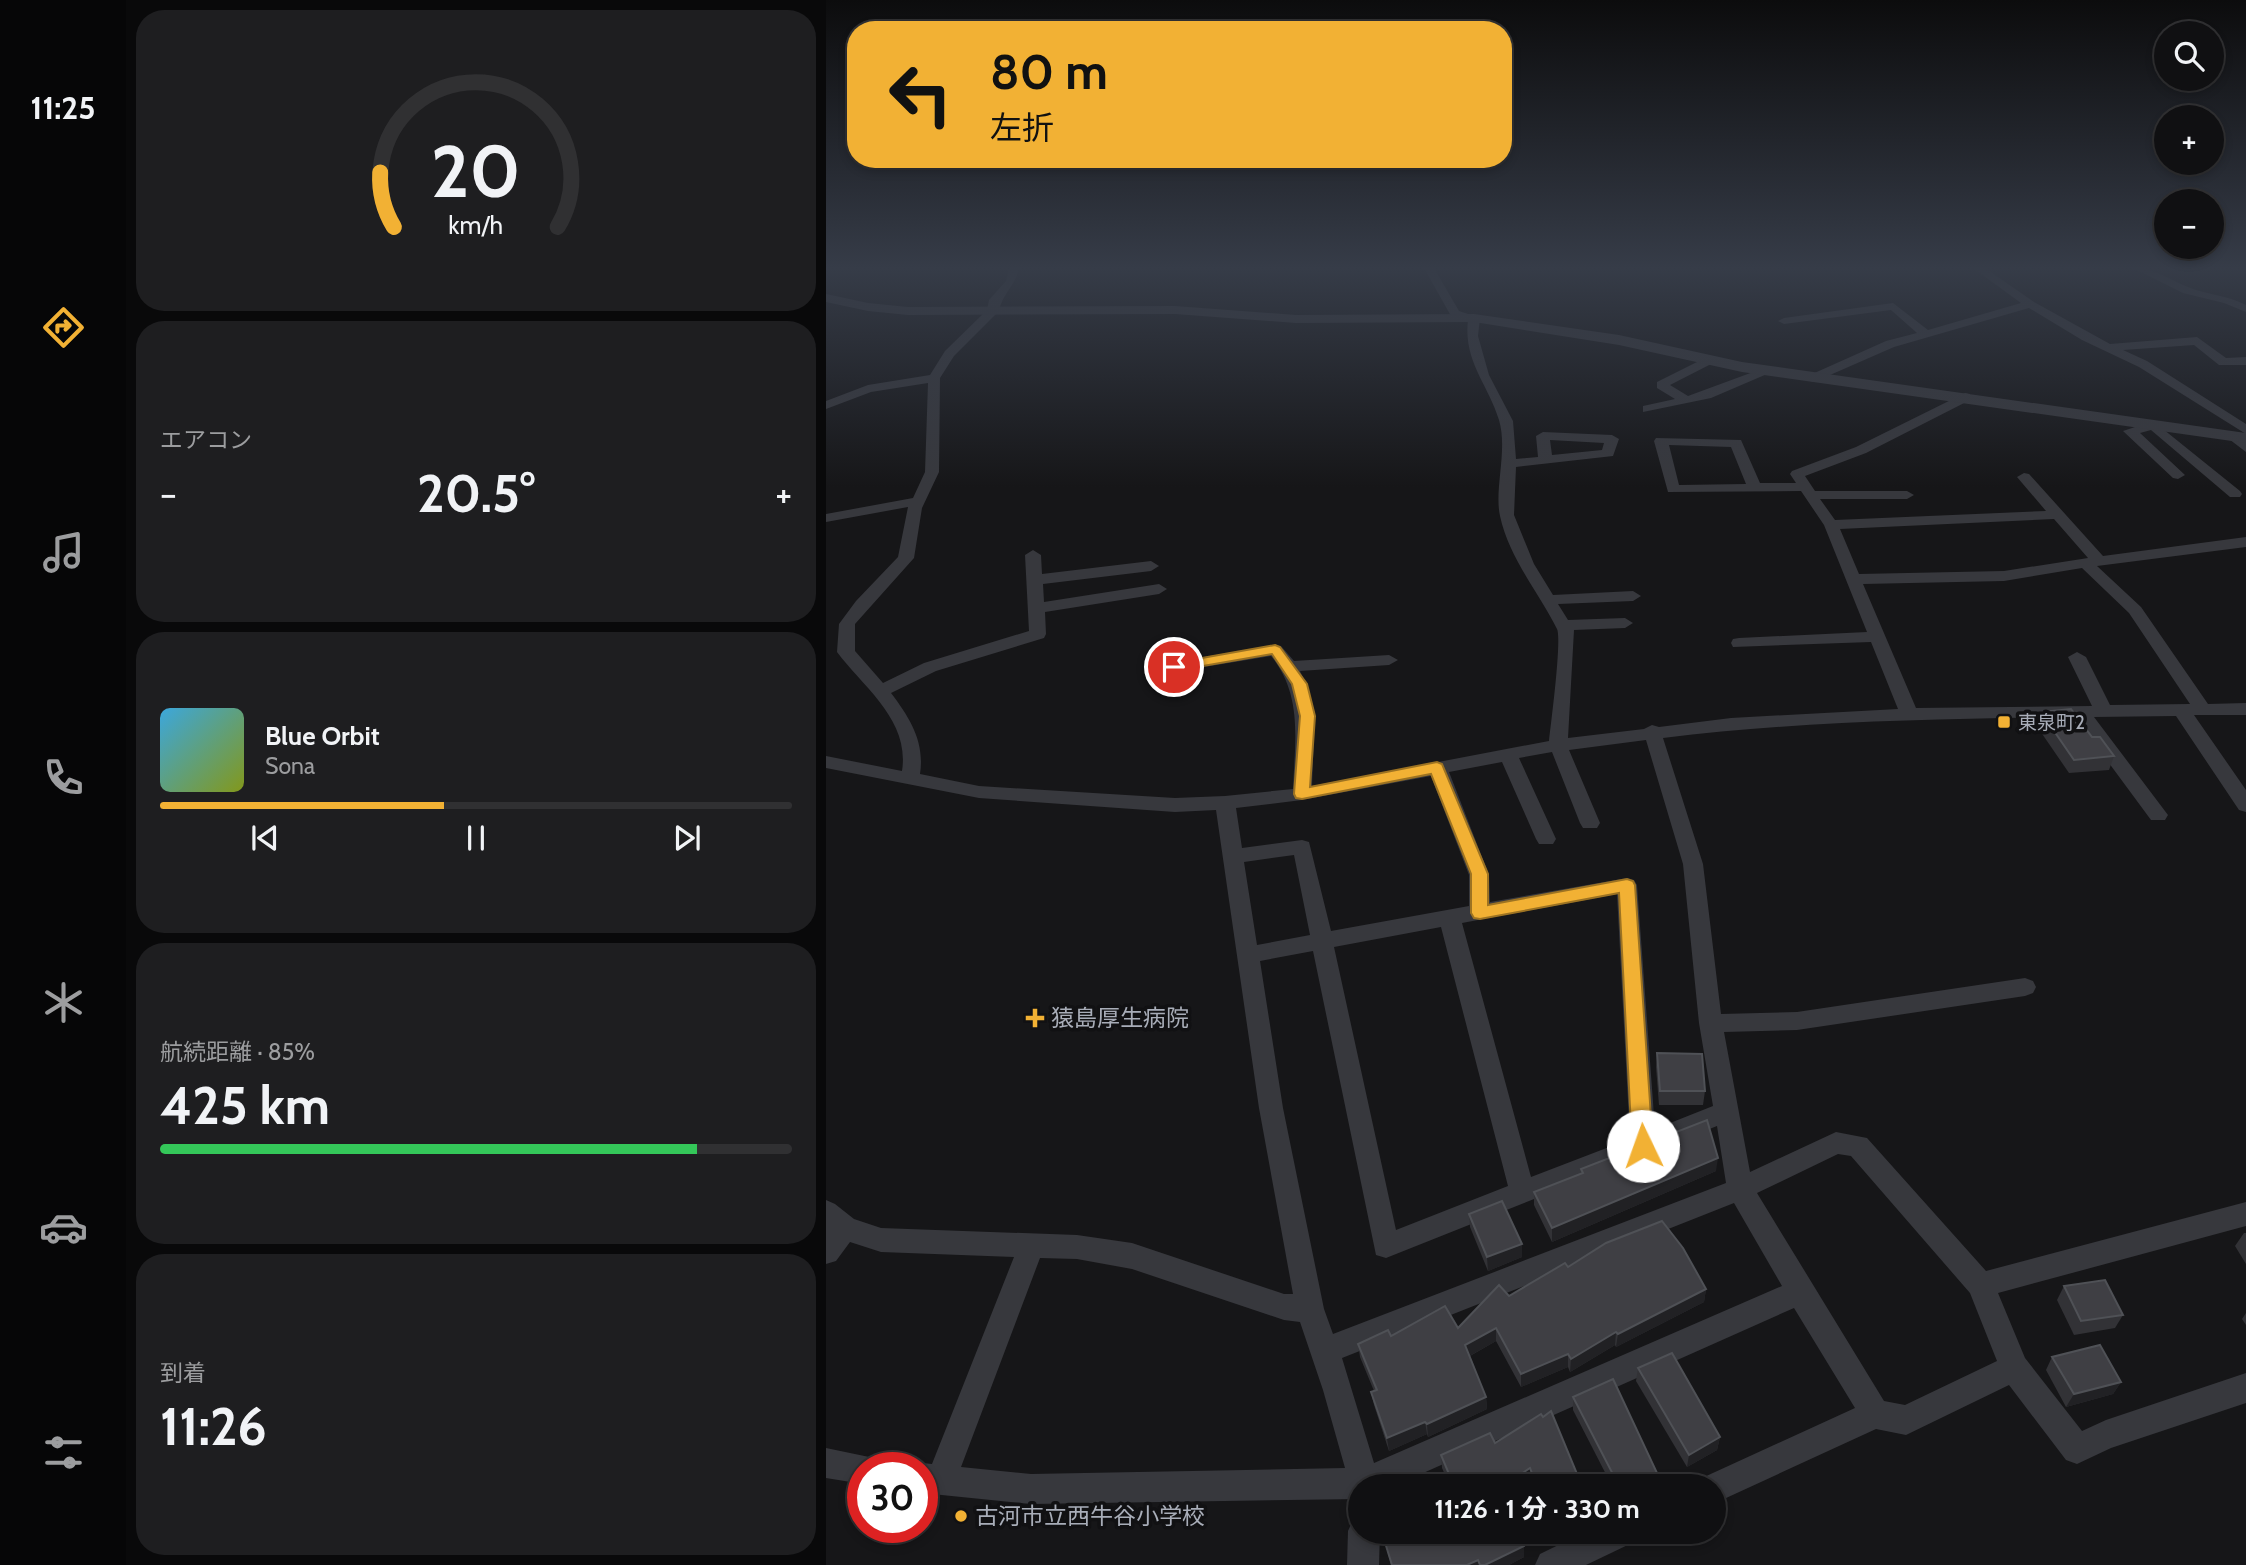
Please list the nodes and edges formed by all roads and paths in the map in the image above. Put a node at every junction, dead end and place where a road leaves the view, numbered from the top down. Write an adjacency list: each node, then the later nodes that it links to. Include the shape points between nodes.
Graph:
1 (962, 341): 12 (street)
2 (1473, 341): 22 (street, via 1483,375 1506,421)
3 (1613, 341): 9 (street)
4 (1901, 341): 13 (street)
5 (2097, 341): 8 (street)
6 (2197, 341): 10 (street, via 2223,362)
7 (2197, 341): 8 (street)
8 (2108, 347): 19 (street, via 2143,364)
9 (1709, 360): 11 (street); 15 (street, via 1661,385)
10 (2246, 361)
11 (1768, 371): 13 (street); 15 (street)
12 (934, 378): 16 (street, via 868,389); 29 (street, via 932,472)
13 (1814, 378): 14 (street)
14 (1965, 397): 18 (street); 26 (street, via 1861,450 1797,474)
15 (1686, 400): 17 (street)
16 (826, 405)
17 (1648, 410)
18 (2153, 425): 19 (street); 23 (street, via 2130,431); 27 (street)
19 (2241, 435): 20 (street)
20 (2246, 448)
21 (1545, 460): 22 (street)
22 (1509, 464): 41 (street, via 1507,515 1526,564)
23 (2178, 475)
24 (2024, 477): 30 (street)
25 (1755, 488): 25 (street, via 1673,489 1661,441 1736,443); 26 (street)
26 (1808, 491): 28 (street); 32 (street)
27 (2235, 494)
28 (1907, 495)
29 (918, 500): 31 (street); 51 (street, via 906,558 847,624 846,652)
30 (2055, 515): 32 (street); 35 (street)
31 (826, 518)
32 (1831, 525): 37 (street)
33 (2242, 547): 35 (street)
34 (1032, 555): 38 (street)
35 (2092, 562): 37 (street, via 2004,576); 54 (street, via 2135,610)
36 (1151, 566): 38 (street)
37 (1853, 579): 45 (street)
38 (1034, 580): 42 (street)
39 (1159, 589): 42 (street)
40 (1633, 596): 41 (street)
41 (1547, 600): 44 (street)
42 (1036, 608): 51 (street, via 1038,634 930,667)
43 (1625, 623): 44 (street)
44 (1562, 625): 59 (street, via 1567,632)
45 (1876, 637): 46 (street); 57 (street)
46 (1739, 643)
47 (2077, 657): 55 (street)
48 (1389, 660): 50 (street)
49 (1174, 667): 50 (street, via 1275,650)
50 (1289, 667): 64 (street, via 1300,684 1307,716)
51 (881, 691): 63 (street, via 909,738 915,761)
52 (2246, 709): 54 (street)
53 (2182, 710): 54 (street); 55 (street); 66 (street)
54 (2203, 710)
55 (2104, 711): 56 (street)
56 (2081, 712): 57 (street); 67 (street)
57 (1909, 714): 58 (street)
58 (1652, 731): 59 (street); 76 (street, via 1693,864)
59 (1558, 745): 60 (street); 68 (street)
60 (1508, 754): 62 (street); 69 (street)
61 (826, 762): 63 (street)
62 (1437, 767): 64 (street); 71 (street, via 1479,874)
63 (910, 779): 65 (street, via 1039,797 1175,805)
64 (1302, 794): 65 (street)
65 (1225, 803): 70 (street)
66 (2246, 805)
67 (2158, 815)
68 (1590, 823)
69 (1546, 839)
70 (1232, 857): 73 (street, via 1302,847); 74 (street)
71 (1480, 913): 72 (street); 78 (street, via 1627,885)
72 (1450, 919): 73 (street); 80 (street)
73 (1322, 943): 74 (street); 80 (street, via 1386,1246)
74 (1247, 955): 87 (street)
75 (2025, 987): 76 (street, via 1797,1021)
76 (1711, 1023): 77 (street)
77 (1727, 1111): 78 (street); 79 (street)
78 (1643, 1146): 80 (street)
79 (1740, 1189): 85 (street, via 1836,1143 1858,1146); 86 (street); 88 (street)
80 (1522, 1192)
81 (2246, 1214): 85 (street)
82 (835, 1220): 83 (street, via 881,1240); 84 (street)
83 (1032, 1245): 87 (street, via 1132,1256 1284,1307); 93 (street)
84 (826, 1252)
85 (1981, 1285): 89 (street)
86 (1800, 1292): 91 (street); 96 (street)
87 (1310, 1309): 88 (street)
88 (1325, 1350): 95 (street)
89 (2014, 1368): 90 (street, via 2077,1449); 91 (street, via 1906,1420)
90 (2246, 1388)
91 (1875, 1414): 98 (street)
92 (826, 1463): 94 (street)
93 (938, 1464)
94 (847, 1466)
95 (1362, 1474)
96 (1388, 1474)
97 (938, 1481): 99 (street, via 1031,1489)
98 (1726, 1483)
99 (1348, 1484)
100 (1364, 1544): 102 (street)
101 (1595, 1544): 103 (street)
102 (1363, 1565)
103 (1551, 1565)

